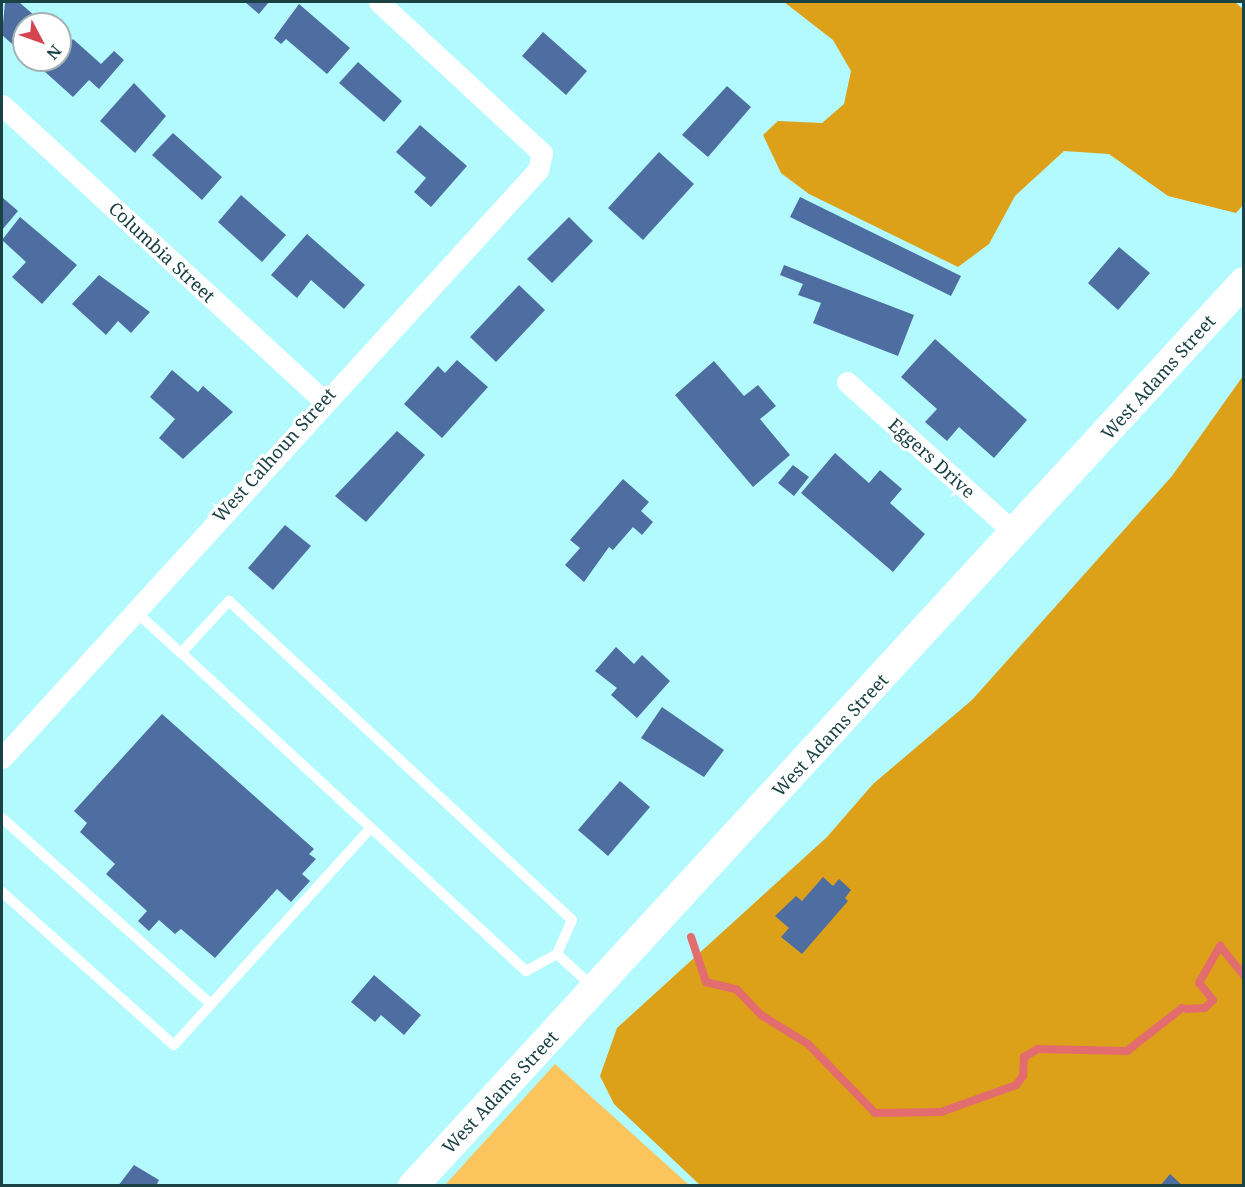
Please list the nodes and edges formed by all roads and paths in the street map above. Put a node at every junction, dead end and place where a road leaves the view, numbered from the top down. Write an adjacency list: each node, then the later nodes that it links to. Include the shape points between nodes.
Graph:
1 (380, 2): 5 (street, West Calhoun Street, via 542,153 538,170)
2 (2, 105): 5 (street, Columbia Street)
3 (1244, 282): 6 (street, West Adams Street)
4 (848, 382): 6 (street, Eggers Drive)
5 (323, 400): 7 (street, West Calhoun Street)
6 (1016, 534): 14 (street, West Adams Street)
7 (134, 610): 8 (lane); 9 (street, West Calhoun Street)
8 (181, 653): 11 (lane); 13 (lane, via 229,601 572,921)
9 (2, 758)
10 (2, 818): 15 (lane)
11 (371, 828): 13 (lane, via 526,971); 15 (lane)
12 (2, 891): 15 (lane, via 174,1045)
13 (557, 954): 14 (lane)
14 (596, 989): 16 (street, West Adams Street)
15 (211, 1004)
16 (413, 1185)

